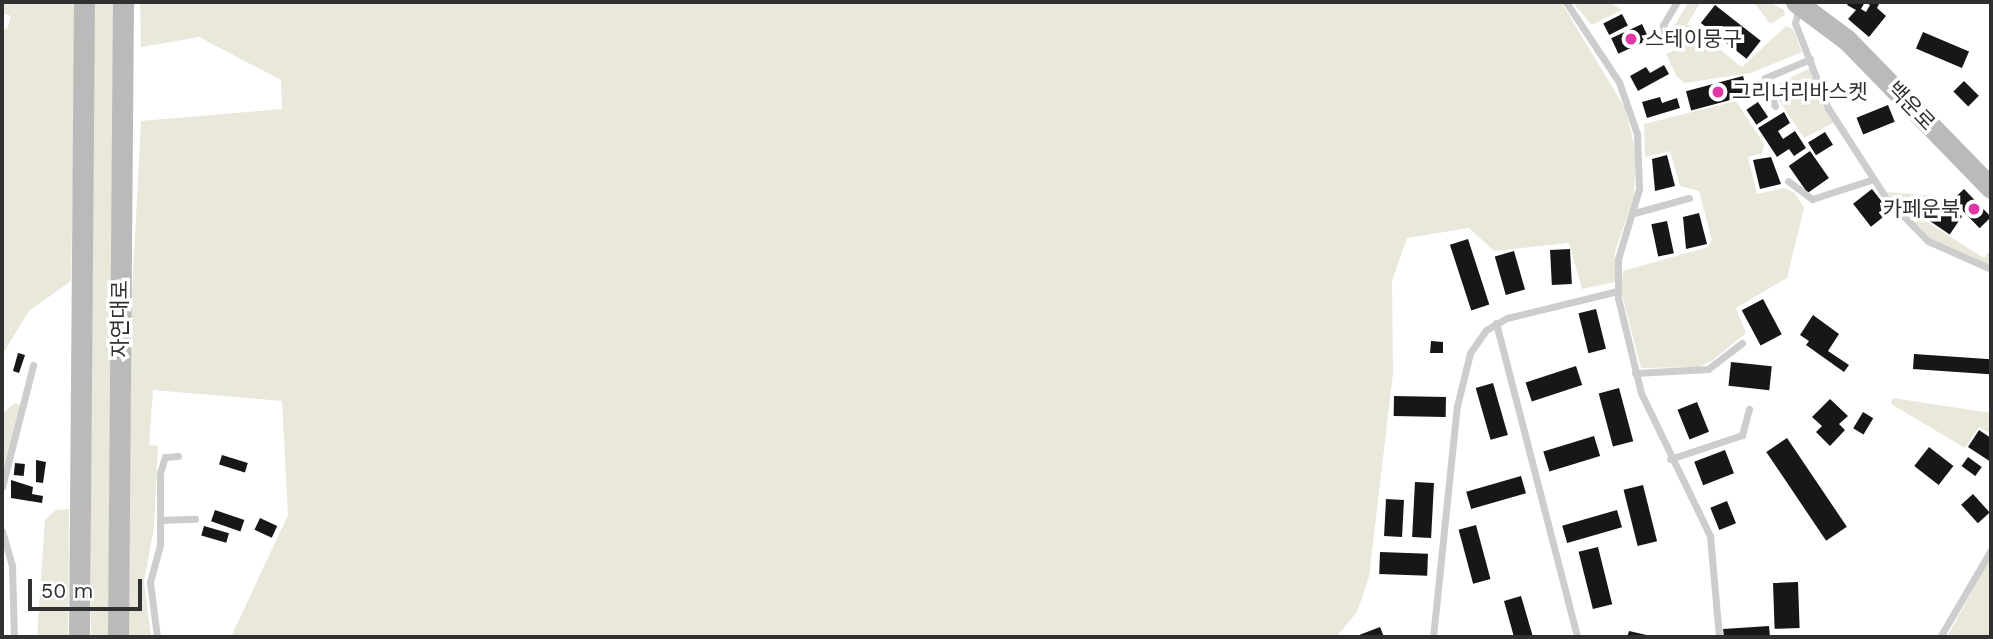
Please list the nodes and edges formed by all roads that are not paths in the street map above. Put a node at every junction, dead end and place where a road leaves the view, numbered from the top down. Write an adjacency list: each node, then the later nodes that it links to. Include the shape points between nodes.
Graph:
1 (84, 2): 29 (main road, 자연대로)
2 (123, 2): 30 (main road, 자연대로)
3 (1566, 2): 13 (lane, via 1619,82 1631,111 1640,151)
4 (1677, 2): 6 (lane, via 1662,24)
5 (1798, 3): 7 (lane, via 1795,23); 11 (main road, 백운로, via 1847,40)
6 (1665, 36)
7 (1810, 59): 8 (lane, via 1765,78); 9 (lane, via 1828,108)
8 (1774, 106)
9 (1874, 179): 10 (lane, via 1812,199); 14 (lane, via 1922,237 1953,256)
10 (1788, 181)
11 (1991, 188)
12 (1689, 198): 13 (lane)
13 (1634, 213): 15 (lane, via 1618,258)
14 (1991, 269)
15 (1618, 291): 16 (lane); 19 (lane)
16 (1496, 323): 32 (lane, via 1477,341 1463,373); 33 (lane)
17 (1742, 343): 19 (lane, via 1708,369)
18 (33, 365): 23 (lane)
19 (1635, 373): 22 (lane)
20 (1749, 410): 22 (lane, via 1742,435)
21 (178, 456): 25 (lane, via 165,457 162,463)
22 (1670, 458): 34 (lane, via 1710,537)
23 (2, 487)
24 (195, 519): 25 (lane)
25 (160, 520): 31 (lane, via 160,544 150,582)
26 (2, 531): 28 (lane, via 12,567)
27 (1991, 550): 35 (lane)
28 (13, 637)
29 (79, 637)
30 (118, 637)
31 (157, 637)
32 (1433, 637)
33 (1577, 637)
34 (1719, 637)
35 (1940, 637)

